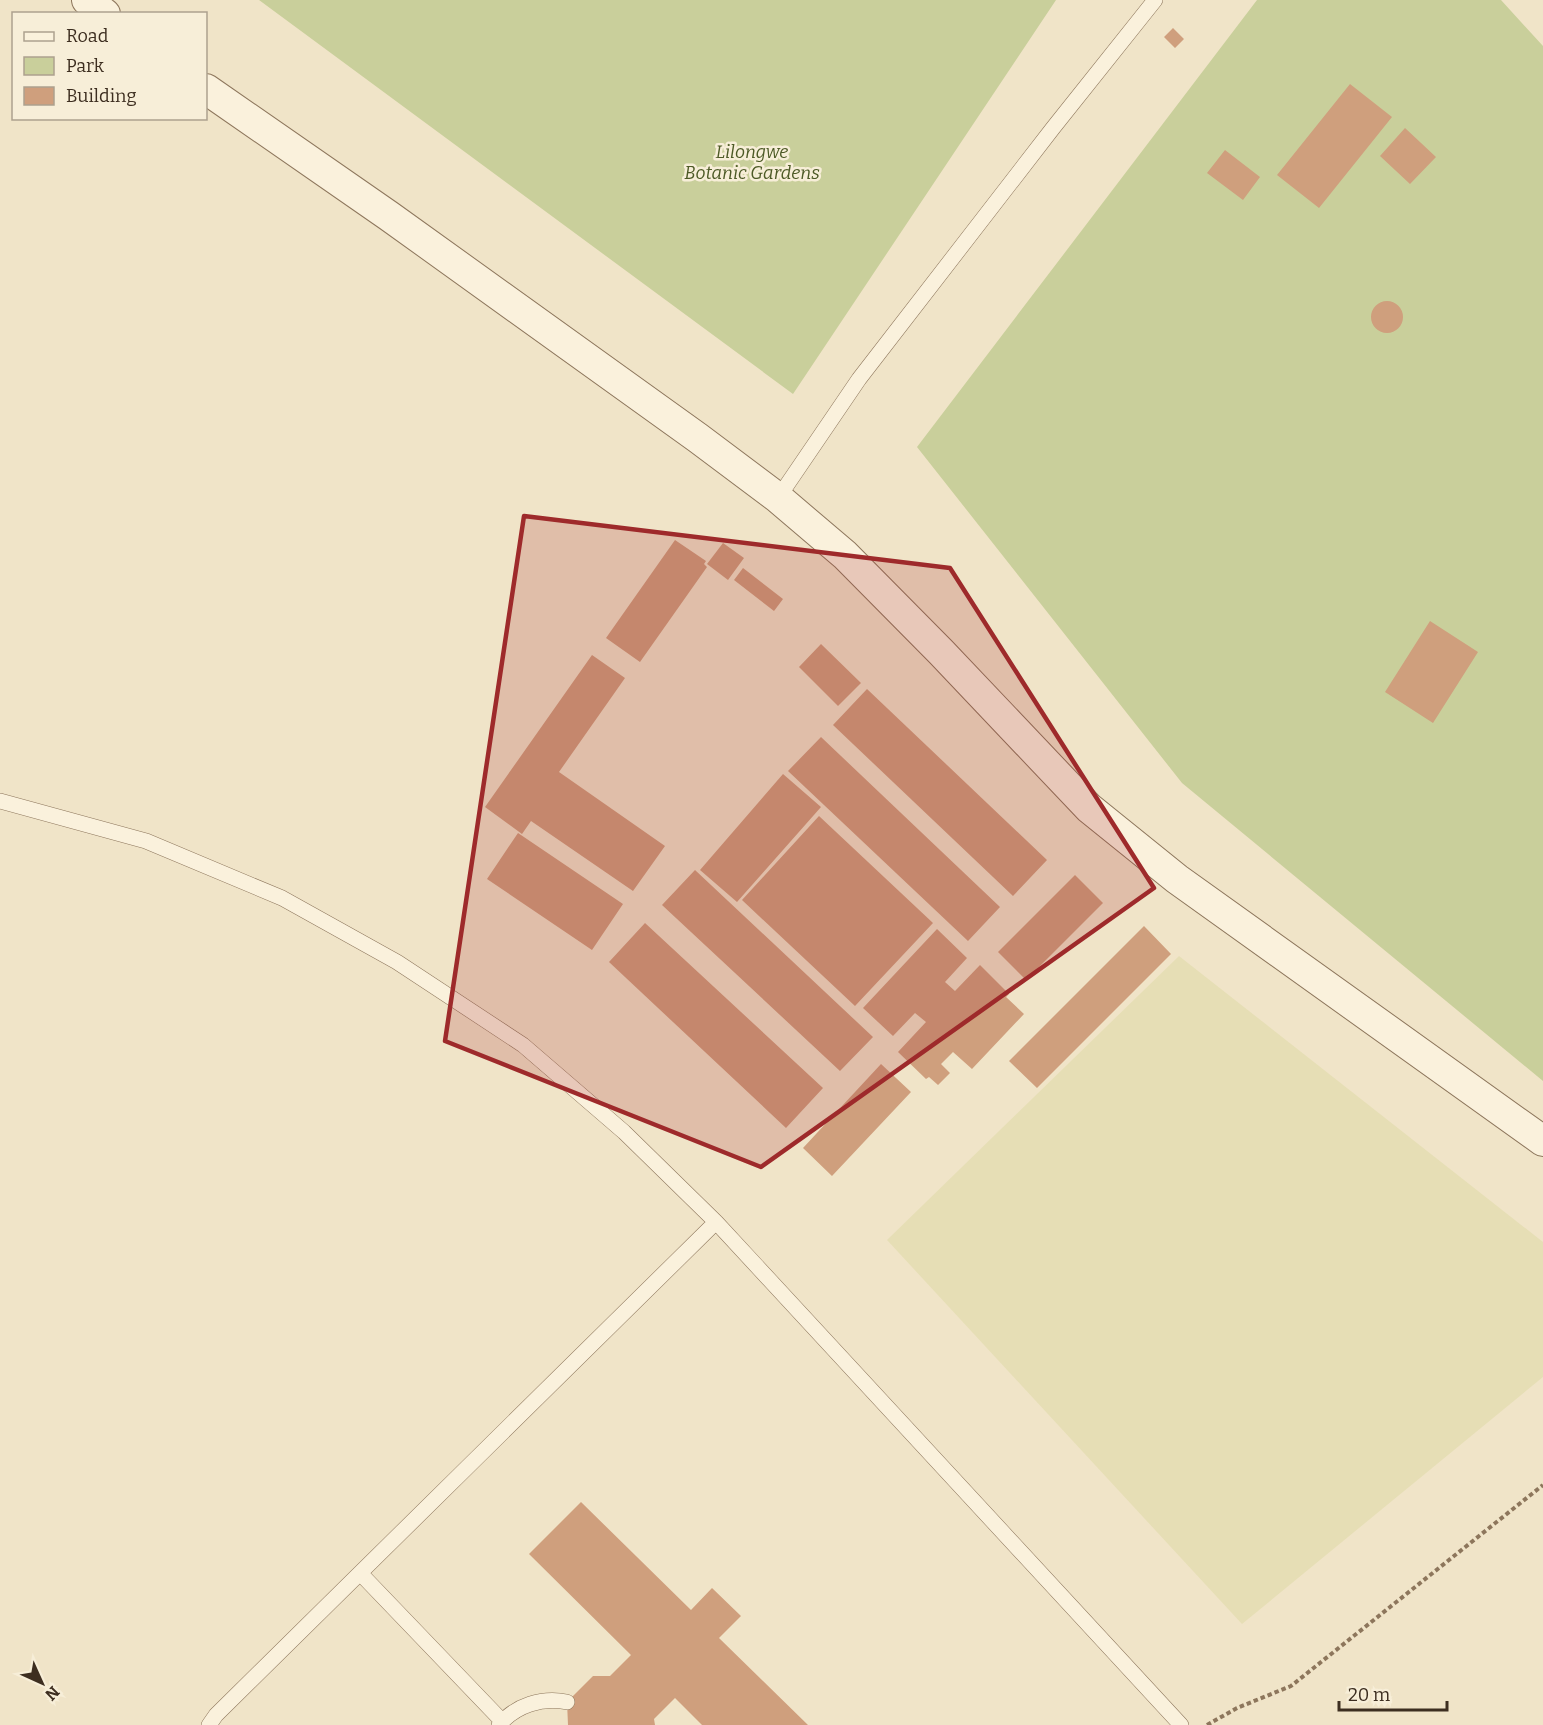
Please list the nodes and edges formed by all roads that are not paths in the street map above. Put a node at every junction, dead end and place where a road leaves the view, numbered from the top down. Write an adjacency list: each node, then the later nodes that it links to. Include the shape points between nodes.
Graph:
1 (87, 0): 3 (street)
2 (1155, 0): 5 (lane, via 859,379)
3 (102, 12)
4 (207, 90): 5 (street, via 389,216)
5 (778, 498): 7 (street, via 845,555 1089,808 1178,879)
6 (0, 801): 8 (lane, via 146,841 282,898 397,962 523,1045 624,1132)
7 (1543, 1141)
8 (716, 1222): 9 (lane); 13 (lane)
9 (360, 1573): 11 (lane); 12 (lane)
10 (567, 1702): 11 (lane, via 550,1700 528,1705)
11 (500, 1723)
12 (209, 1725)
13 (1181, 1725)

